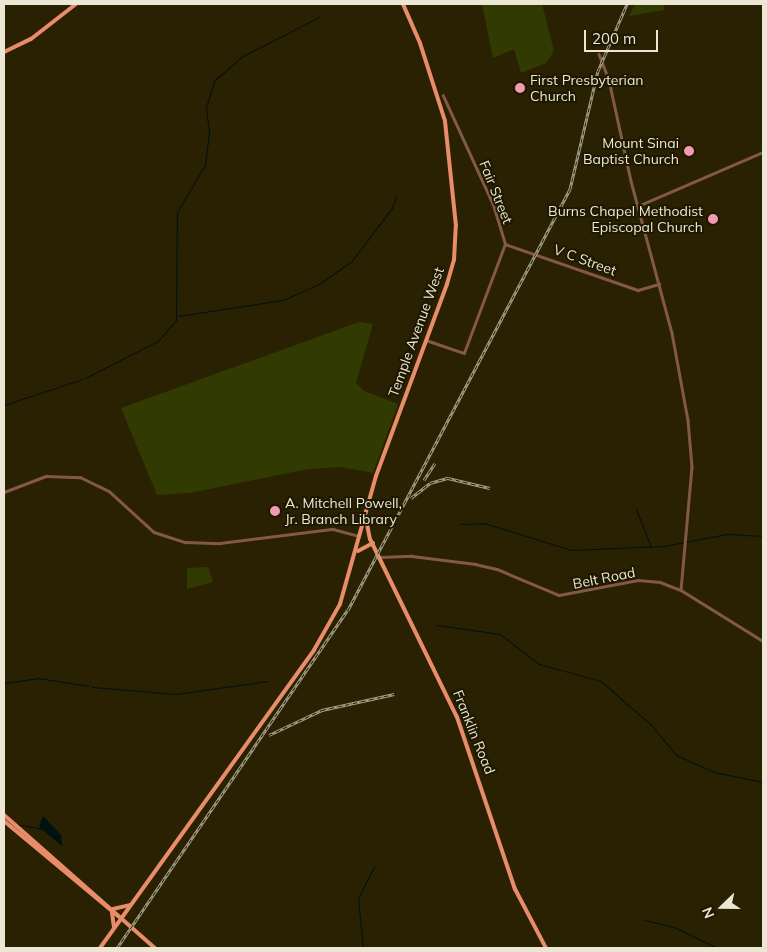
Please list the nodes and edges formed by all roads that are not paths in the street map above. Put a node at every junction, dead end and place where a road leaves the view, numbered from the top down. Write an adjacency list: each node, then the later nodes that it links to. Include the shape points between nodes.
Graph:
1 (76, 4): 3 (main road, via 31,39)
2 (402, 4): 10 (main road, Temple Avenue West, via 440,100 452,178 456,245 447,284)
3 (4, 52)
4 (599, 54): 7 (street, via 604,63)
5 (443, 96): 8 (street, Fair Street, via 493,205)
6 (763, 152): 7 (street)
7 (638, 206): 9 (street)
8 (505, 244): 9 (street, V C Street, via 638,290); 10 (street, Fair Street, via 464,353)
9 (659, 284): 17 (street, via 675,346 691,446)
10 (426, 340): 12 (main road, Temple Avenue West)
11 (4, 492): 13 (street, via 46,476 68,475 87,479 109,491 149,529 185,542 220,543 333,529)
12 (366, 517): 13 (main road, Temple Avenue West); 14 (main road, Franklin Road)
13 (360, 536): 14 (main road); 15 (main road, Temple Avenue West)
14 (373, 543): 15 (main road); 16 (main road, Franklin Road)
15 (358, 551): 21 (main road, Temple Avenue West, via 340,604 314,650)
16 (380, 557): 17 (street, Belt Road, via 412,556 475,564 497,569 559,595 643,580); 27 (main road, Franklin Road, via 457,717 478,768 515,889)
17 (681, 590): 18 (street, Belt Road)
18 (763, 641)
19 (4, 815): 22 (main road)
20 (4, 822): 22 (main road)
21 (132, 904): 22 (main road); 23 (main road, Temple Avenue West)
22 (112, 911): 23 (main road); 24 (main road)
23 (122, 918): 24 (main road, Temple Avenue West); 26 (main road)
24 (112, 931): 25 (main road, Temple Avenue West)
25 (100, 948)
26 (155, 948)
27 (546, 948)

